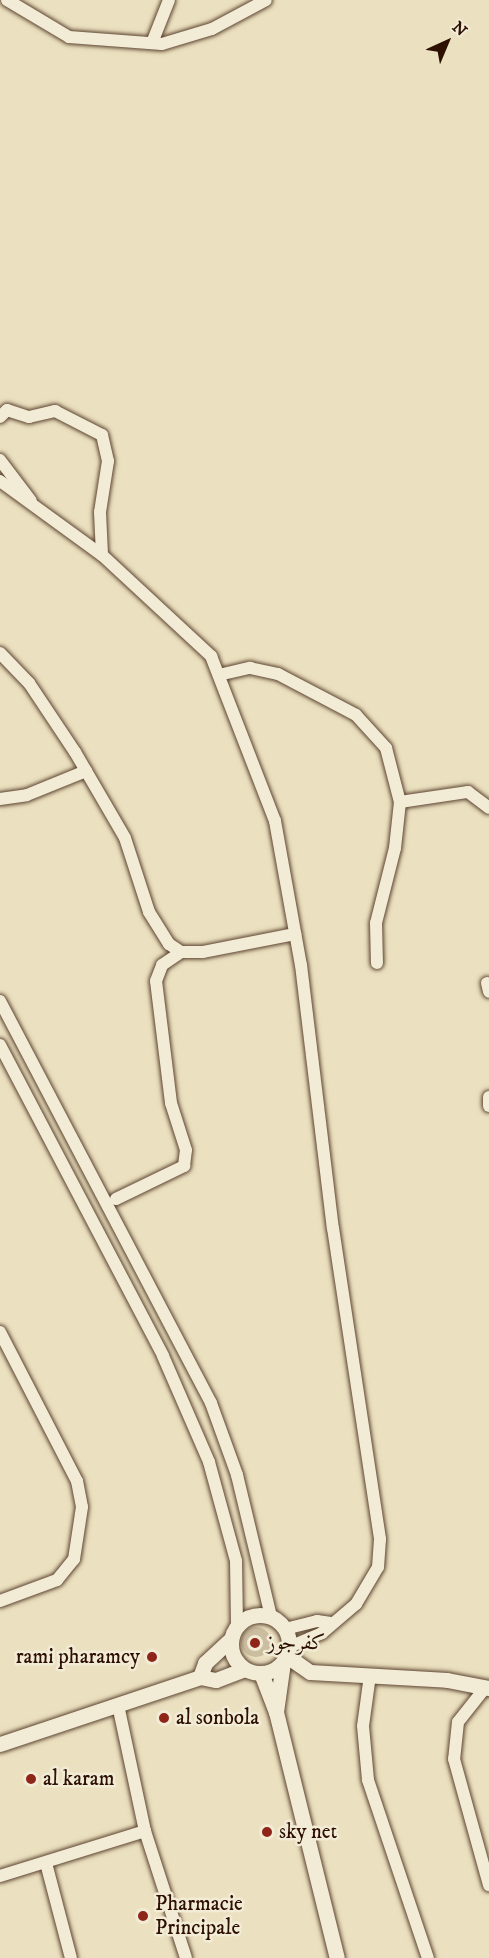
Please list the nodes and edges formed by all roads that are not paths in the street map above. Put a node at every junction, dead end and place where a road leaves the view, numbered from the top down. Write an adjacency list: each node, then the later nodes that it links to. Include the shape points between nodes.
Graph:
1 (7, 0): 4 (street, via 69,37)
2 (169, 0): 4 (street)
3 (266, 0): 4 (street, via 190,38)
4 (152, 43)
5 (0, 417): 9 (street, via 7,410 28,417 55,411 102,435 108,461 100,512)
6 (0, 460): 8 (street)
7 (0, 481): 8 (street)
8 (31, 501): 9 (street)
9 (102, 555): 11 (street, via 188,632)
10 (0, 653): 12 (street, via 29,683)
11 (223, 674): 14 (street, via 250,668 278,674 356,715 393,760); 16 (street, via 275,821)
12 (86, 771): 13 (street, via 27,795); 17 (street, via 125,838 160,933)
13 (0, 799)
14 (400, 802): 15 (street, via 468,792); 18 (street, via 395,848 376,923)
15 (489, 808)
16 (295, 934): 17 (street); 29 (street, via 380,1539 378,1567 369,1588)
17 (181, 952): 23 (street, via 162,965 156,981 171,1103 186,1150 184,1167)
18 (376, 963)
19 (0, 1001): 25 (street)
20 (0, 1046): 26 (street)
21 (489, 1097): 22 (street)
22 (489, 1106)
23 (116, 1200)
24 (0, 1332): 27 (street, via 77,1481 82,1507 74,1559 57,1580)
25 (182, 1344): 26 (street); 28 (street, via 237,1475)
26 (163, 1356): 31 (street, via 209,1462 236,1561)
27 (0, 1602)
28 (271, 1617): 30 (street); 31 (street, via 253,1616)
29 (331, 1623): 30 (street, via 316,1620); 32 (street)
30 (285, 1629): 32 (street)
31 (234, 1632): 33 (street, via 236,1661); 36 (street, via 205,1663)
32 (286, 1655): 34 (street); 35 (street, via 310,1672); 39 (street)
33 (244, 1669): 34 (street); 36 (street, via 216,1680)
34 (261, 1673): 39 (street)
35 (370, 1675): 37 (street); 48 (street, via 363,1726 368,1780)
36 (200, 1677): 38 (street)
37 (487, 1688): 44 (street, via 458,1722 454,1759)
38 (118, 1705): 40 (street); 41 (street)
39 (276, 1712): 47 (street)
40 (0, 1744)
41 (145, 1831): 42 (street); 46 (street)
42 (46, 1863): 43 (street); 45 (street)
43 (0, 1876)
44 (489, 1885)
45 (71, 1958)
46 (186, 1958)
47 (337, 1958)
48 (428, 1958)

